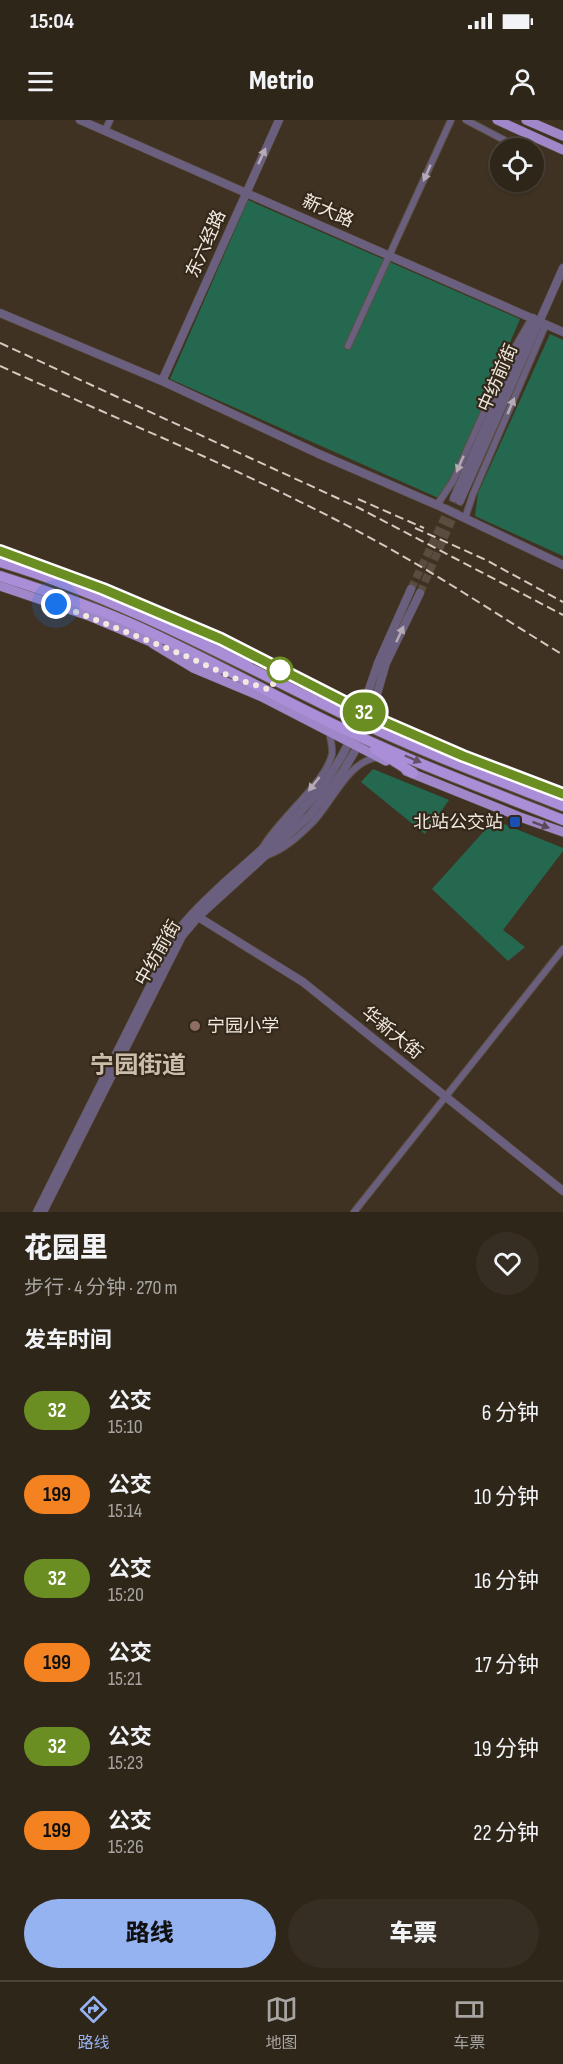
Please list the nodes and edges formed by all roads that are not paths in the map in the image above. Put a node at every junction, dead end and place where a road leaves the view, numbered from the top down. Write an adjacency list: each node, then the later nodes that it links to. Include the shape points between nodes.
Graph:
1 (80, 120): 8 (street, 新大路)
2 (110, 120): 8 (street)
3 (279, 120): 12 (street, 东六经路, one-way to 3)
4 (451, 120): 13 (street, one-way to 13)
5 (466, 120): 10 (street)
6 (497, 120): 11 (main road)
7 (526, 120): 9 (main road)
8 (105, 131): 12 (street, 新大路)
9 (563, 136)
10 (500, 138)
11 (563, 150)
12 (246, 192): 13 (street, 新大路); 19 (street, 东六经路)
13 (390, 255): 16 (street, 新大路); 18 (street)
14 (563, 268): 16 (street)
15 (0, 313): 19 (street)
16 (540, 321): 17 (street, 新大路); 20 (street); 21 (street, one-way to 21, via 525,327 453,481); 22 (street, one-way to 16)
17 (563, 332)
18 (348, 346)
19 (162, 381): 21 (street)
20 (457, 499)
21 (437, 505): 22 (street)
22 (465, 518): 25 (street)
23 (0, 551): 30 (main road)
24 (0, 562): 32 (highway, via 120,605)
25 (563, 565)
26 (0, 576): 33 (highway, via 114,616)
27 (0, 586): 31 (main road, via 89,616)
28 (411, 589): 34 (street)
29 (420, 593): 35 (street, one-way to 29, via 386,663)
30 (179, 622): 32 (main road); 39 (main road)
31 (153, 644): 33 (main road); 37 (main road, via 193,668)
32 (251, 667): 36 (highway)
33 (270, 690): 38 (highway)
34 (364, 704)
35 (373, 708)
36 (361, 722): 39 (main road); 44 (highway)
37 (329, 731): 41 (main road); 47 (street, one-way to 47, via 332,754 328,764 276,827)
38 (352, 734): 42 (highway); 45 (highway, one-way to 45)
39 (433, 743): 43 (main road)
40 (351, 749): 47 (street, 中纺前街, via 342,773 321,802)
41 (378, 757): 42 (main road); 47 (street, via 357,765 314,821 282,849)
42 (413, 773): 46 (main road, one-way to 46)
43 (563, 794)
44 (563, 806)
45 (563, 820)
46 (563, 832)
47 (264, 852): 48 (street, 中纺前街)
48 (195, 915): 50 (street, 华新大街, via 303,982); 52 (street, via 171,942); 53 (street, 中纺前街)
49 (563, 949): 50 (street)
50 (447, 1096): 51 (street, 华新大街); 54 (street)
51 (563, 1191)
52 (37, 1212)
53 (43, 1212)
54 (354, 1212)

